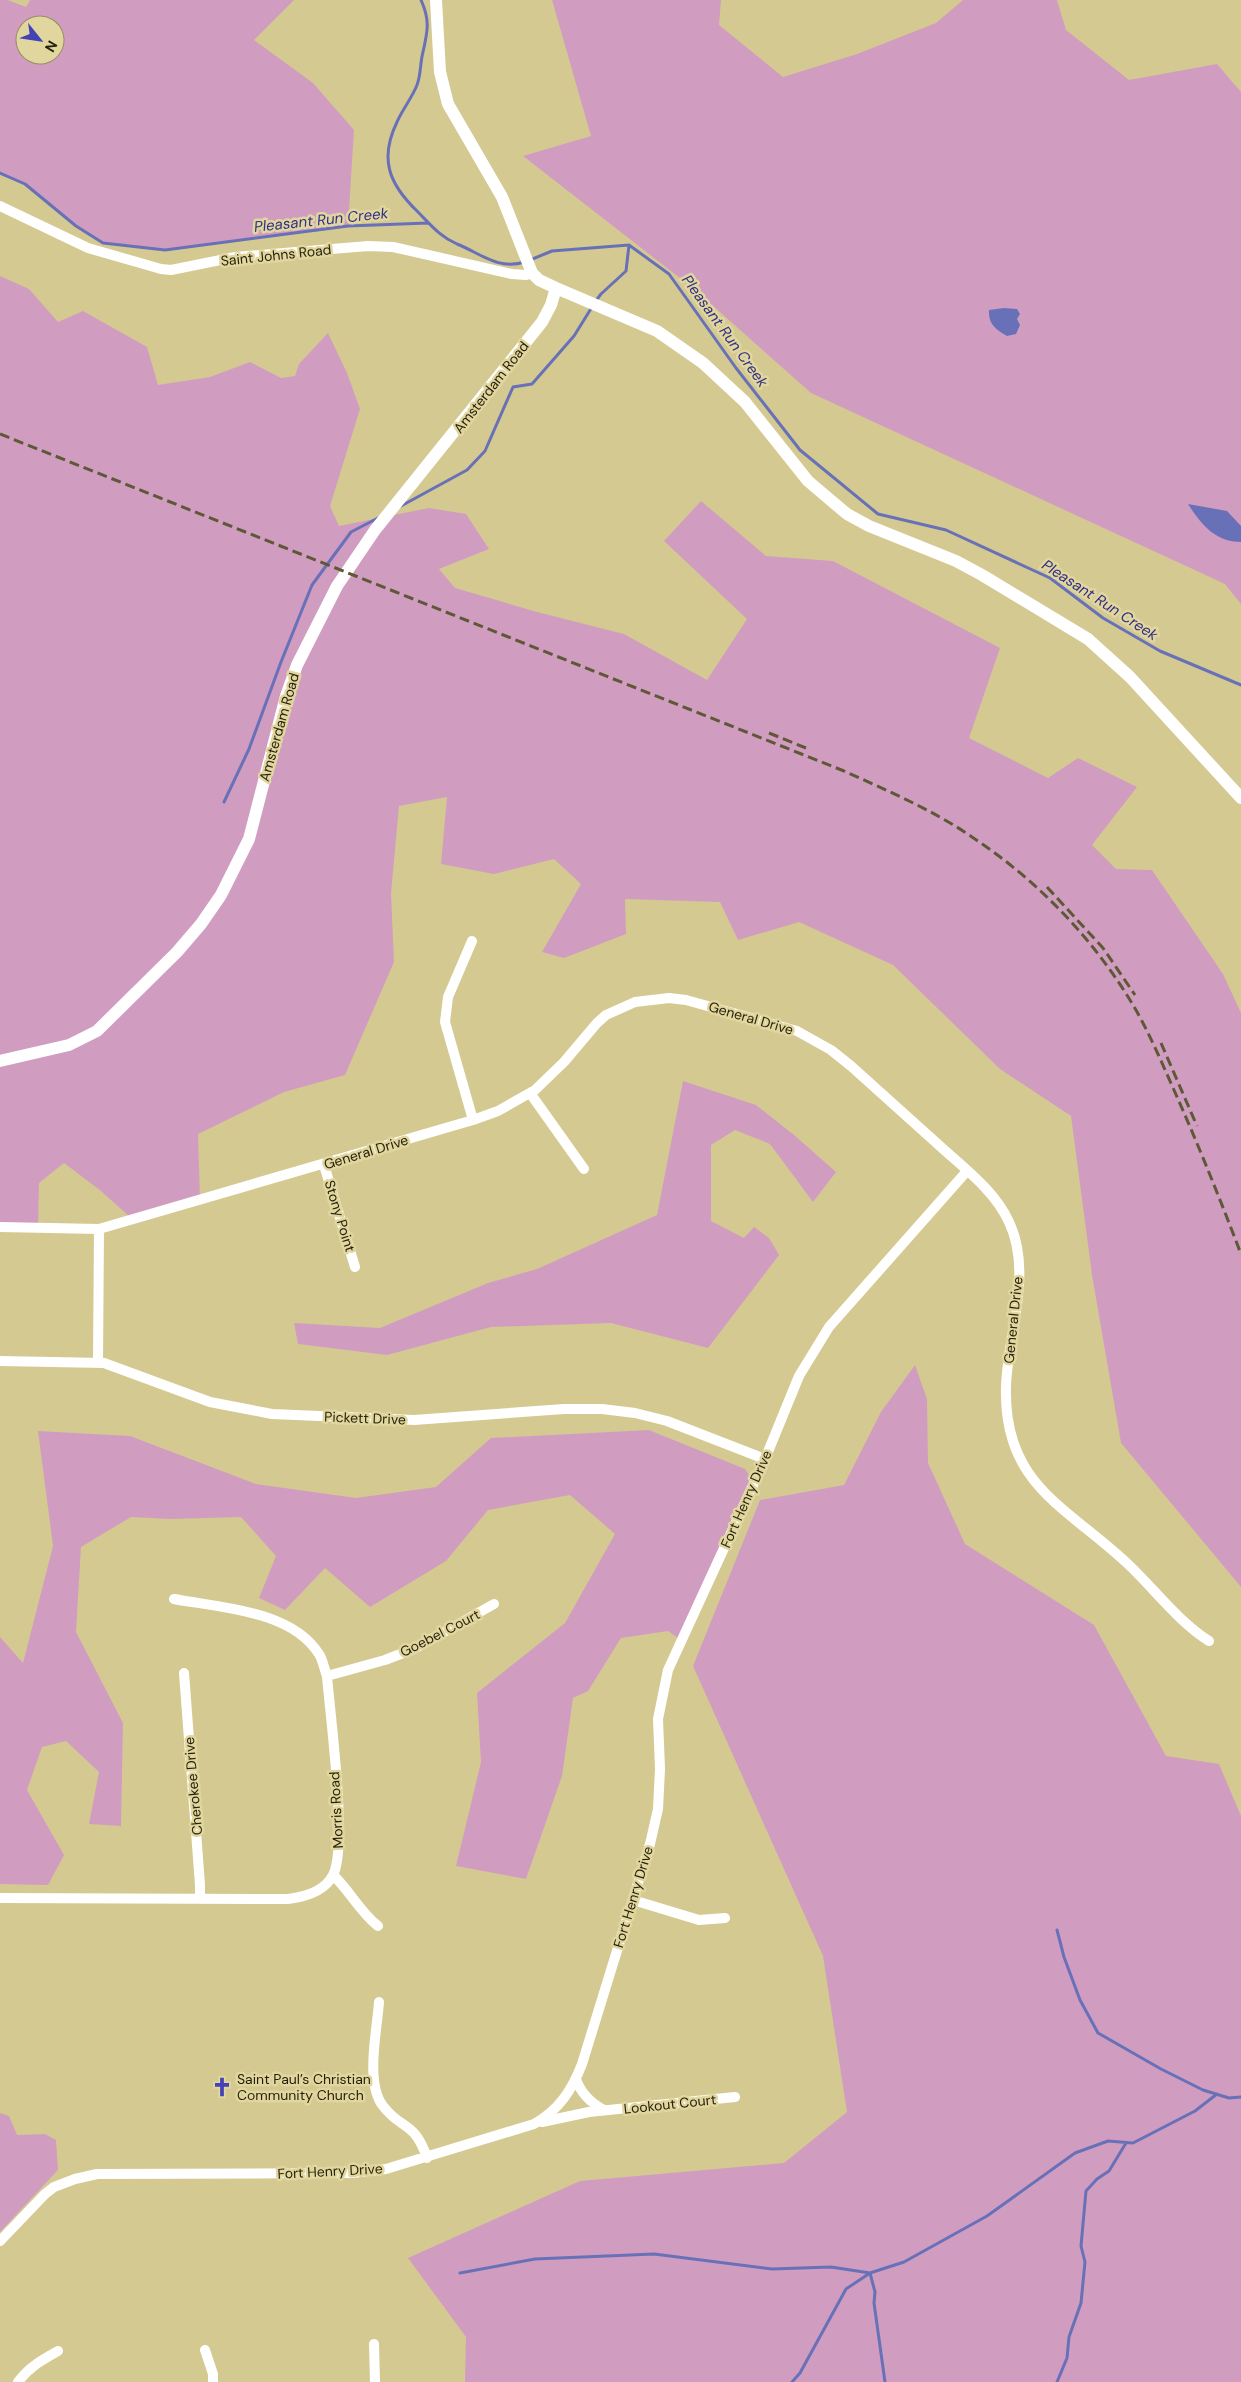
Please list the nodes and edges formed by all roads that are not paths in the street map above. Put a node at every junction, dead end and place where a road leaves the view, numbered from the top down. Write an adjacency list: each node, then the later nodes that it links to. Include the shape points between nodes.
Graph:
1 (436, 0): 3 (street, via 440,72 448,104 502,197)
2 (0, 206): 3 (street, Saint Johns Road, via 88,248 161,270 235,257 368,246 393,247 512,274 526,275)
3 (530, 270): 4 (street, via 539,280)
4 (556, 288): 5 (street, via 657,331 703,363 745,402 808,481 847,514 974,570 1088,639 1131,678); 7 (street, Amsterdam Road, via 542,322 374,530 337,586 294,674 249,839 221,895 201,924 96,1031 69,1045)
5 (1241, 798)
6 (472, 941): 9 (street, via 448,997 445,1022)
7 (0, 1061)
8 (530, 1093): 9 (street, General Drive, via 498,1111); 11 (street); 12 (street, General Drive, via 564,1062 596,1022 606,1015 635,1002 669,998 686,1000 796,1031 831,1050)
9 (472, 1120): 10 (street, General Drive)
10 (324, 1165): 14 (street, General Drive); 15 (street, Stony Point)
11 (584, 1169)
12 (967, 1171): 18 (street, Fort Henry Drive, via 828,1327 799,1376); 21 (street, General Drive, via 1000,1206 1010,1222 1017,1246 1020,1276 1006,1384 1006,1418 1013,1447 1025,1471 1042,1491 1129,1565 1190,1629)
13 (0, 1227): 14 (street, General Drive)
14 (99, 1229): 17 (street)
15 (355, 1267)
16 (0, 1361): 17 (street, Pickett Drive)
17 (98, 1362): 18 (street, Pickett Drive, via 210,1402 272,1414 414,1420 564,1409 635,1413 667,1421)
18 (765, 1459): 27 (street, Fort Henry Drive, via 666,1678 658,1718 658,1809)
19 (174, 1599): 23 (street, Morris Road, via 280,1622 309,1642 320,1655)
20 (494, 1604): 23 (street, Goebel Court, via 416,1648)
21 (1209, 1641)
22 (184, 1673): 26 (street, Cherokee Drive)
23 (327, 1676): 24 (street, Morris Road, via 338,1819 338,1857)
24 (333, 1875): 26 (street, via 326,1884 305,1897); 29 (street, via 366,1917)
25 (0, 1898): 26 (street)
26 (200, 1898)
27 (633, 1900): 28 (street, via 699,1920); 31 (street, Fort Henry Drive)
28 (725, 1918)
29 (378, 1926)
30 (379, 2002): 35 (street, via 373,2077 376,2095 389,2113 417,2134)
31 (576, 2080): 33 (street, Lookout Court, via 586,2097); 34 (street, Fort Henry Drive, via 562,2103)
32 (735, 2097): 33 (street, Lookout Court)
33 (604, 2110): 34 (street, Lookout Court)
34 (534, 2124): 35 (street, Fort Henry Drive)
35 (427, 2158): 36 (street, Fort Henry Drive, via 386,2169 353,2173 97,2174 54,2187)
36 (0, 2241)
37 (374, 2344): 42 (street)
38 (205, 2350): 41 (street)
39 (58, 2351): 40 (street, via 40,2360)
40 (18, 2382)
41 (212, 2382)
42 (375, 2382)

